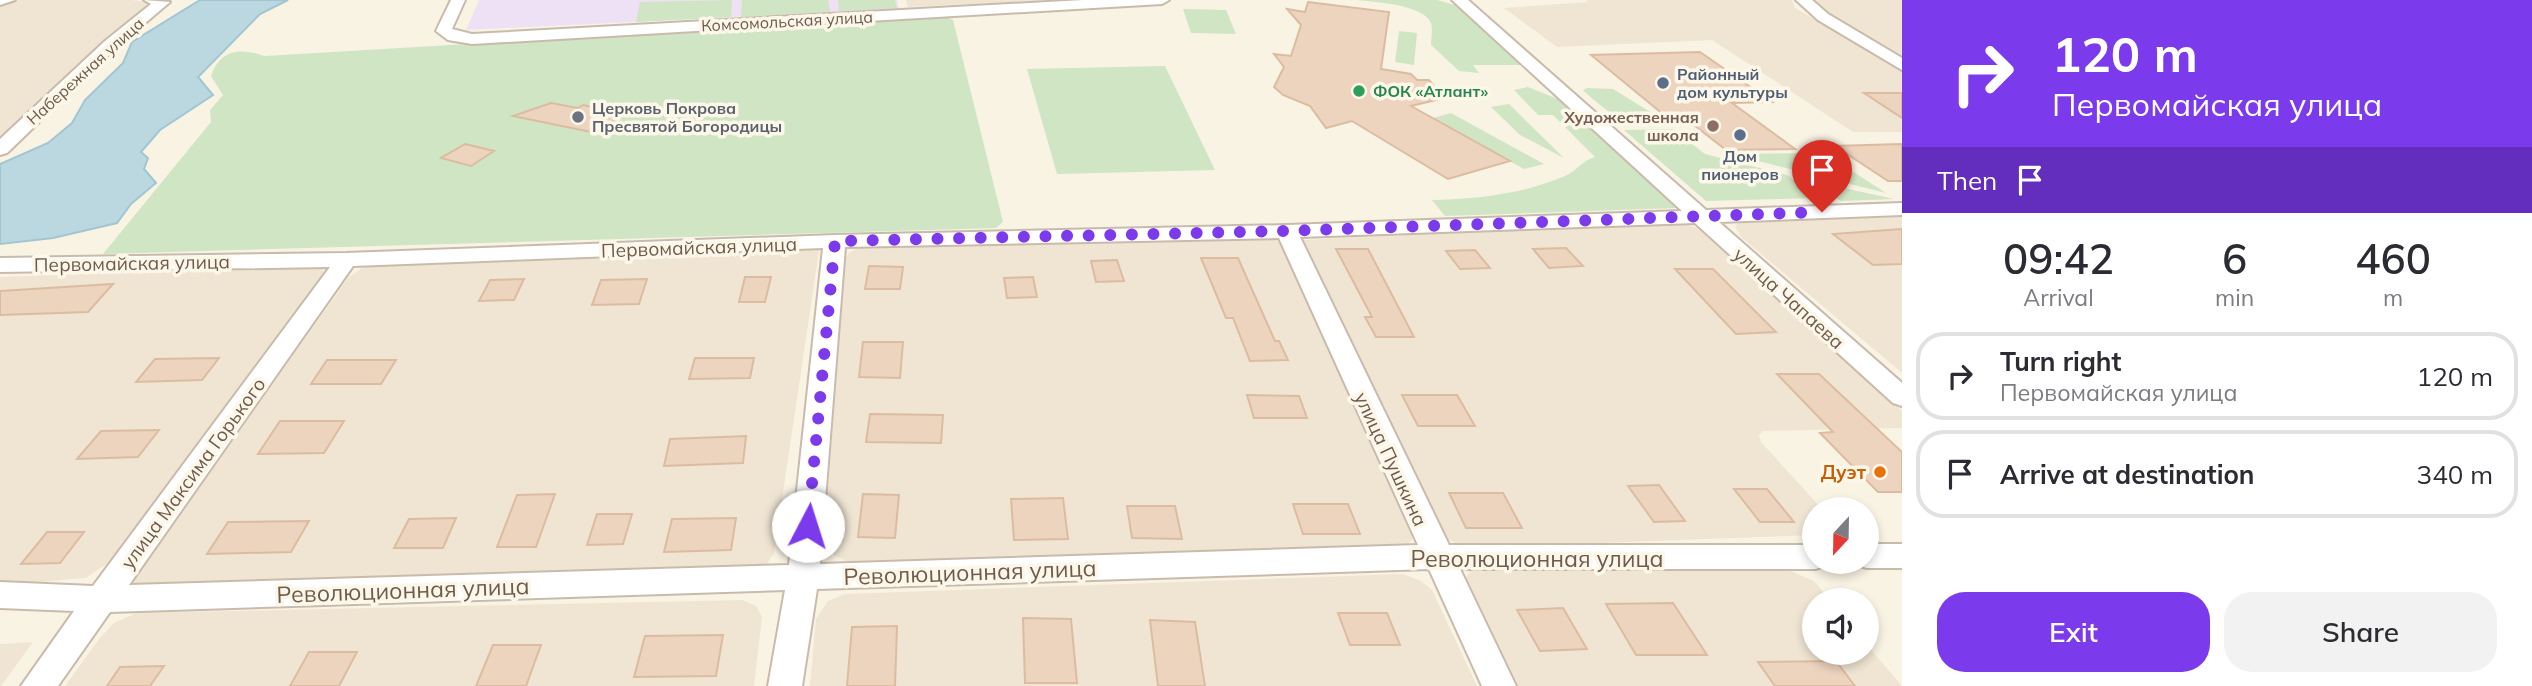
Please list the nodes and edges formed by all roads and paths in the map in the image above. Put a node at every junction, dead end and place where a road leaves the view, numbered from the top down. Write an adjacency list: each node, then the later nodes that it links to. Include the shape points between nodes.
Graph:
1 (8, 0): 7 (street)
2 (150, 0): 9 (street, Набережная улица, via 163,2 111,44)
3 (458, 0): 4 (street, Комсомольская улица, via 444,31 454,37 517,38)
4 (1162, 0)
5 (1459, 0): 11 (street, улица Чапаева)
6 (1803, 0): 8 (street)
7 (0, 1)
8 (1902, 65)
9 (0, 149)
10 (1902, 209): 11 (street, Первомайская улица)
11 (1698, 216): 12 (street, Первомайская улица); 16 (street, улица Чапаева)
12 (1287, 231): 13 (street, Первомайская улица); 19 (street, улица Пушкина)
13 (835, 241): 14 (street, Первомайская улица); 21 (street)
14 (346, 260): 15 (street, Первомайская улица); 23 (street, улица Максима Горького)
15 (0, 265)
16 (1902, 397)
17 (1880, 556): 18 (street)
18 (1902, 556)
19 (1436, 557): 20 (street, Революционная улица); 21 (street, Революционная улица); 26 (street, улица Пушкина)
20 (1802, 557)
21 (803, 577): 23 (street, Революционная улица); 25 (street)
22 (0, 596): 23 (street, Революционная улица)
23 (102, 599): 24 (street, улица Максима Горького)
24 (38, 686)
25 (785, 686)
26 (1499, 686)

